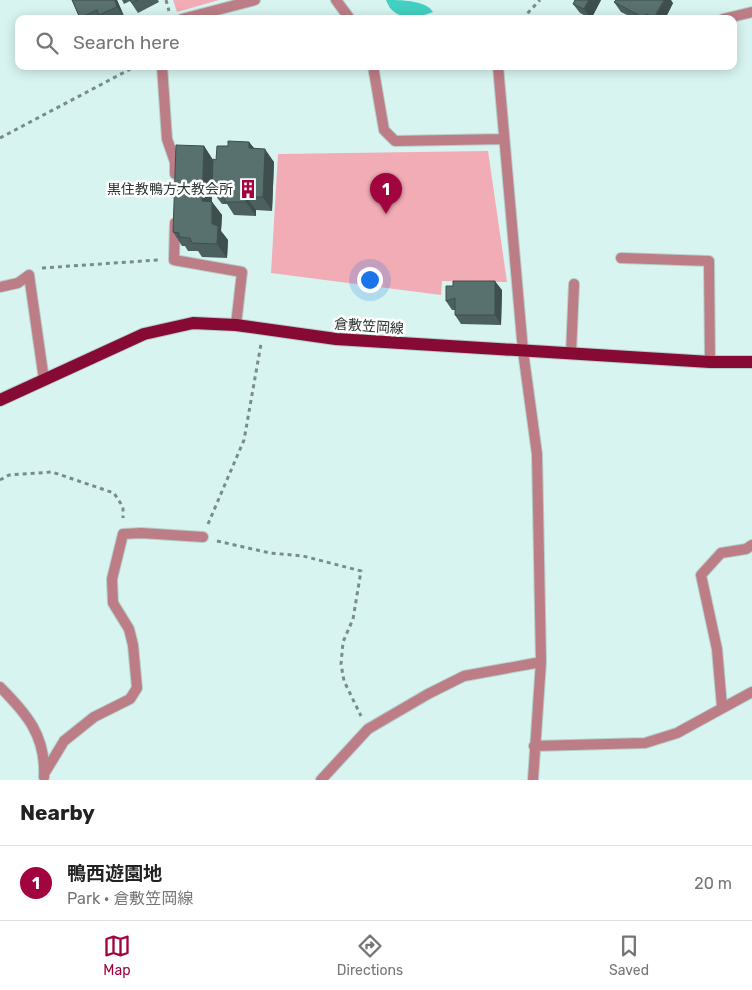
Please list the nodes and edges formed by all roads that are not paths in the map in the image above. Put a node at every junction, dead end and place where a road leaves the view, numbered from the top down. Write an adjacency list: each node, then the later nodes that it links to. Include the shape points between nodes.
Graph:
1 (255, 0): 4 (street)
2 (336, 0): 5 (street)
3 (752, 12): 6 (street)
4 (197, 15)
5 (347, 15)
6 (737, 16)
7 (162, 70): 11 (street, via 167,139 176,162)
8 (374, 70): 10 (street, via 384,130 394,141)
9 (498, 70): 10 (street)
10 (504, 139): 17 (street)
11 (176, 189)
12 (175, 216): 16 (street, via 174,260 242,272)
13 (621, 258): 19 (street, via 709,262)
14 (574, 284): 18 (street)
15 (0, 287): 21 (street, via 18,283 29,275)
16 (236, 325): 17 (main road, 倉敷笠岡線, via 336,339); 21 (main road, 倉敷笠岡線, via 193,323 144,334)
17 (523, 351): 18 (main road, 倉敷笠岡線); 25 (street, via 537,454)
18 (571, 354): 19 (main road, 倉敷笠岡線)
19 (710, 362): 20 (main road, 倉敷笠岡線)
20 (752, 362)
21 (44, 380): 22 (main road, 倉敷笠岡線)
22 (0, 400)
23 (203, 537): 30 (street, via 123,534 112,579 113,603 129,629 137,688 130,699 94,717 64,741)
24 (752, 545): 28 (street, via 721,553 701,575 717,649)
25 (541, 662): 29 (street); 31 (street, via 464,676 368,729)
26 (0, 687): 30 (street, via 36,729)
27 (752, 692): 28 (street)
28 (722, 707): 29 (street, via 677,733 645,743)
29 (534, 746): 32 (street)
30 (44, 777)
31 (321, 780)
32 (533, 780)

